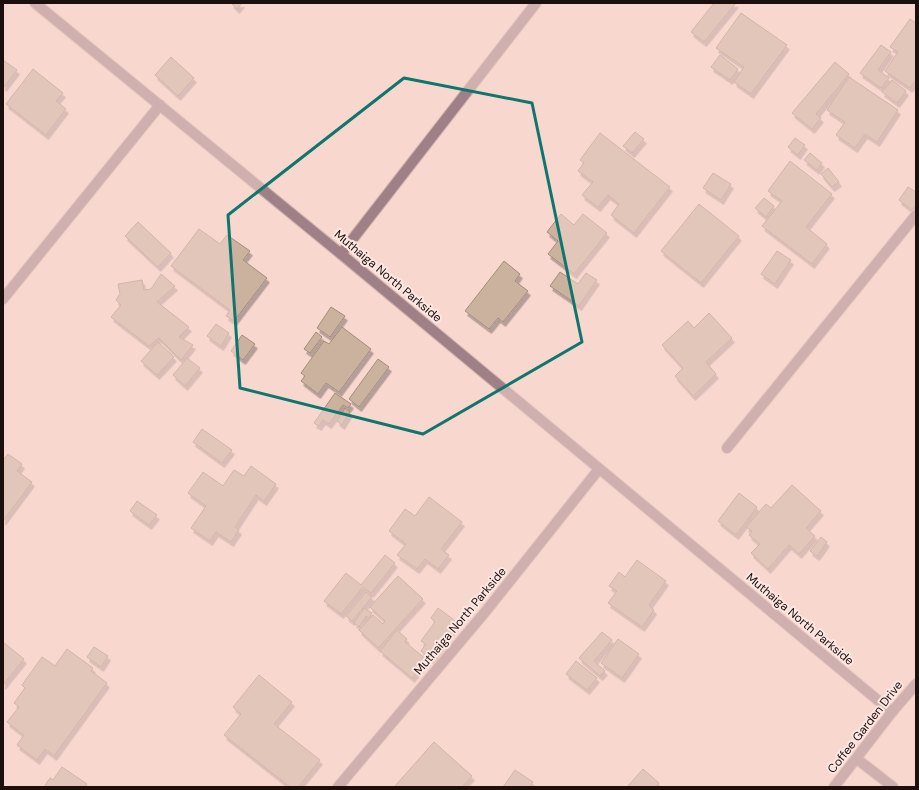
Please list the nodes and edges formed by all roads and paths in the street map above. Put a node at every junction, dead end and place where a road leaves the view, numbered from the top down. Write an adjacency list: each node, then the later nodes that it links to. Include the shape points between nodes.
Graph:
1 (35, 3): 3 (street, Muthaiga North Parkside)
2 (536, 3): 5 (street)
3 (160, 105): 5 (street, Muthaiga North Parkside); 6 (street)
4 (916, 215): 7 (street)
5 (341, 254): 8 (street, Muthaiga North Parkside)
6 (3, 299)
7 (727, 448)
8 (599, 469): 10 (street, Muthaiga North Parkside); 12 (street, Muthaiga North Parkside, via 486,611)
9 (916, 684): 10 (street, Coffee Garden Drive)
10 (892, 712): 11 (street, Coffee Garden Drive)
11 (856, 759): 13 (street, Coffee Garden Drive); 14 (street)
12 (338, 787)
13 (834, 787)
14 (892, 787)

